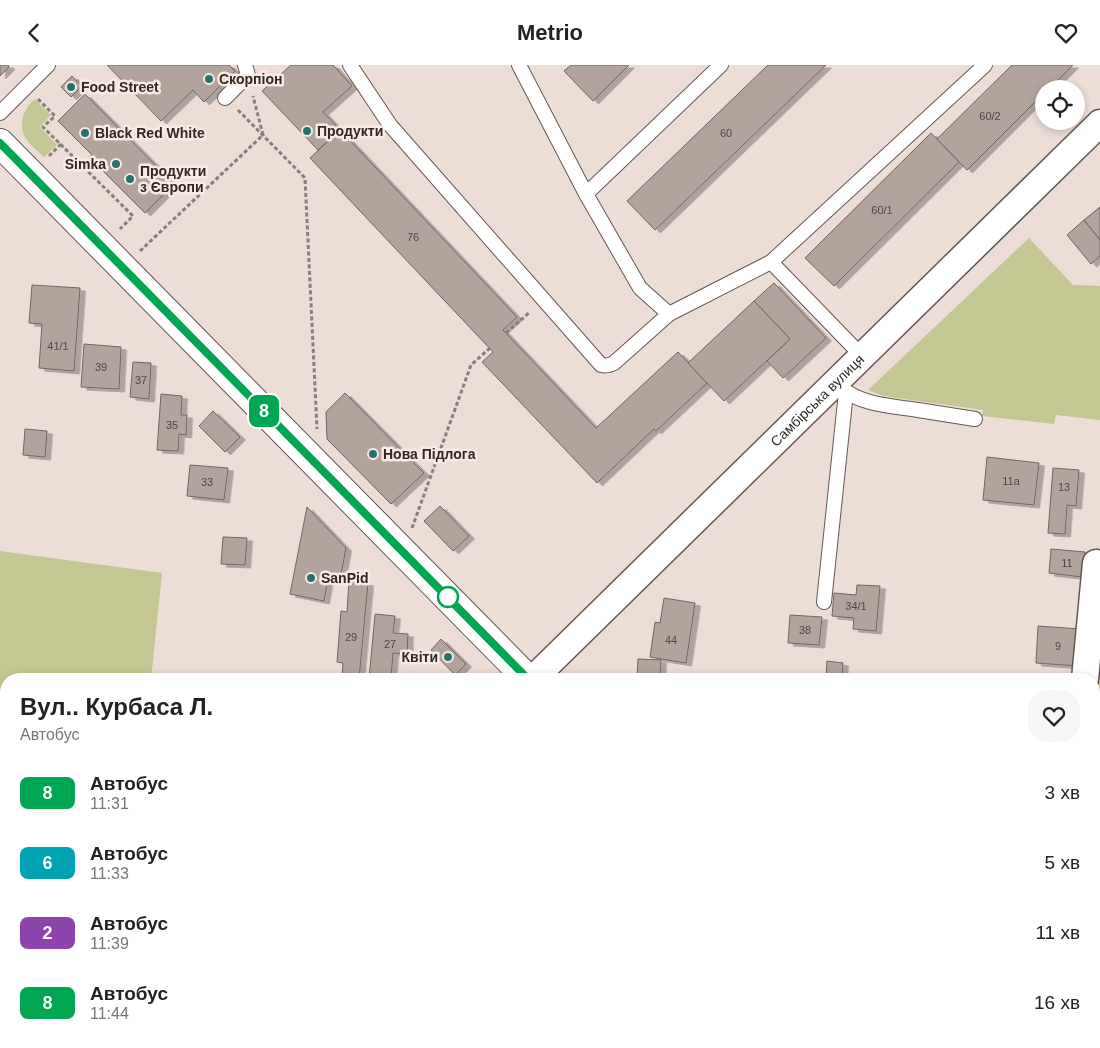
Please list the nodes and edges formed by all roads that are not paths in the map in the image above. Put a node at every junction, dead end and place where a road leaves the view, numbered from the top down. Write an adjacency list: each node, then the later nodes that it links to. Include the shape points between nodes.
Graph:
1 (48, 65): 8 (lane)
2 (350, 65): 13 (lane, via 390,125 601,365 610,366)
3 (721, 65): 11 (lane)
4 (985, 65): 12 (lane)
5 (524, 68): 11 (lane)
6 (247, 70): 7 (lane)
7 (226, 98)
8 (0, 113)
9 (1100, 123): 14 (street, Самбірська вулиця)
10 (0, 143): 19 (main road, Самбірська вулиця)
11 (586, 194): 13 (lane, via 640,289)
12 (771, 262): 13 (lane); 14 (lane)
13 (669, 314)
14 (862, 356): 15 (street, Самбірська вулиця)
15 (841, 388): 16 (lane, via 881,405); 18 (lane); 20 (street, Самбірська вулиця)
16 (975, 419)
17 (1096, 563): 21 (street)
18 (824, 602)
19 (522, 673)
20 (532, 673)
21 (1086, 673)

